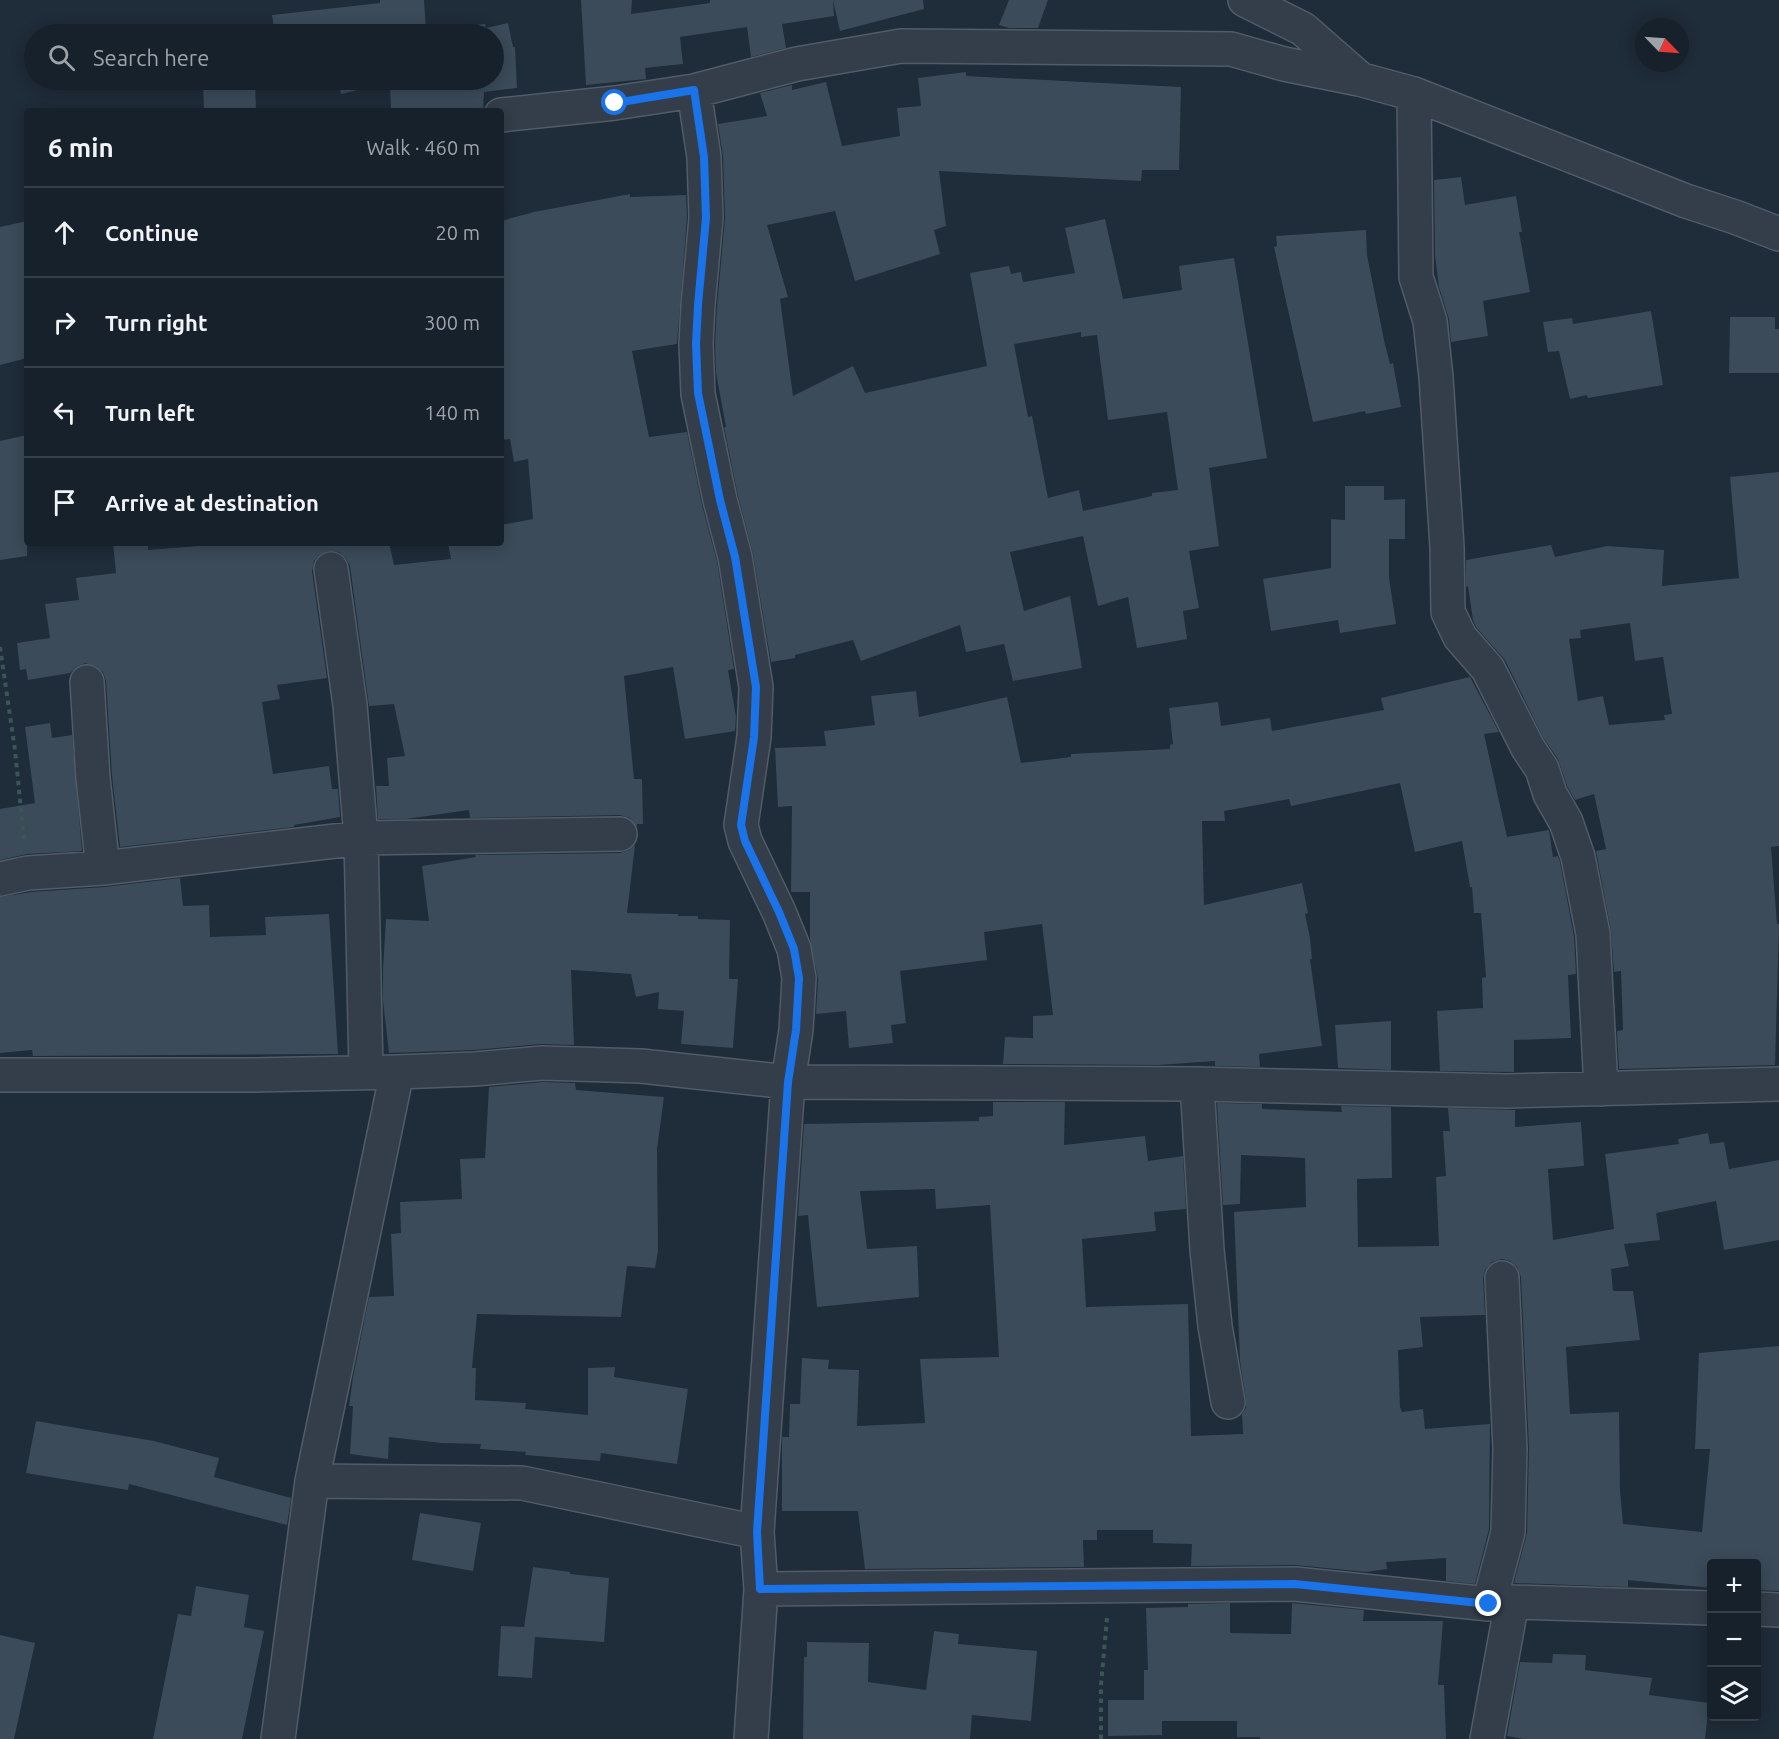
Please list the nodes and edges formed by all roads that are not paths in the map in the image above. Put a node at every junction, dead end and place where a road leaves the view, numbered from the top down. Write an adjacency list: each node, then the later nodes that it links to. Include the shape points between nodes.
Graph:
1 (1245, 0): 2 (street, via 1303,29)
2 (1359, 79): 3 (street, via 1230,49 901,46 797,64); 4 (street)
3 (694, 90): 5 (street); 15 (street, via 704,157 706,218 697,315 698,393 735,557 756,687 754,737 741,825 794,949 799,978)
4 (1414, 94): 6 (street); 18 (street, via 1416,277 1430,321 1436,377 1448,547 1448,612 1460,637 1488,669 1542,770 1578,857 1593,934)
5 (504, 115)
6 (1779, 234)
7 (331, 569): 10 (street, via 350,705)
8 (87, 682): 11 (street)
9 (620, 834): 10 (street)
10 (361, 838): 11 (street); 13 (street)
11 (103, 868): 12 (street)
12 (14, 876)
13 (381, 1072): 14 (street); 15 (street, via 582,1063); 21 (street)
14 (0, 1075)
15 (788, 1082): 16 (street); 22 (street)
16 (1197, 1084): 18 (street, via 1507,1091); 20 (street, via 1207,1250)
17 (1779, 1084): 18 (street)
18 (1601, 1089)
19 (1503, 1278): 24 (street, via 1510,1449 1508,1532)
20 (1228, 1402)
21 (312, 1480): 22 (street, via 522,1483); 28 (street)
22 (757, 1532): 23 (street)
23 (760, 1589): 24 (street, via 1295,1584); 29 (street)
24 (1500, 1603): 25 (street); 30 (street)
25 (1707, 1608)
26 (1761, 1610): 27 (street)
27 (1779, 1610)
28 (278, 1739)
29 (751, 1739)
30 (1487, 1739)

